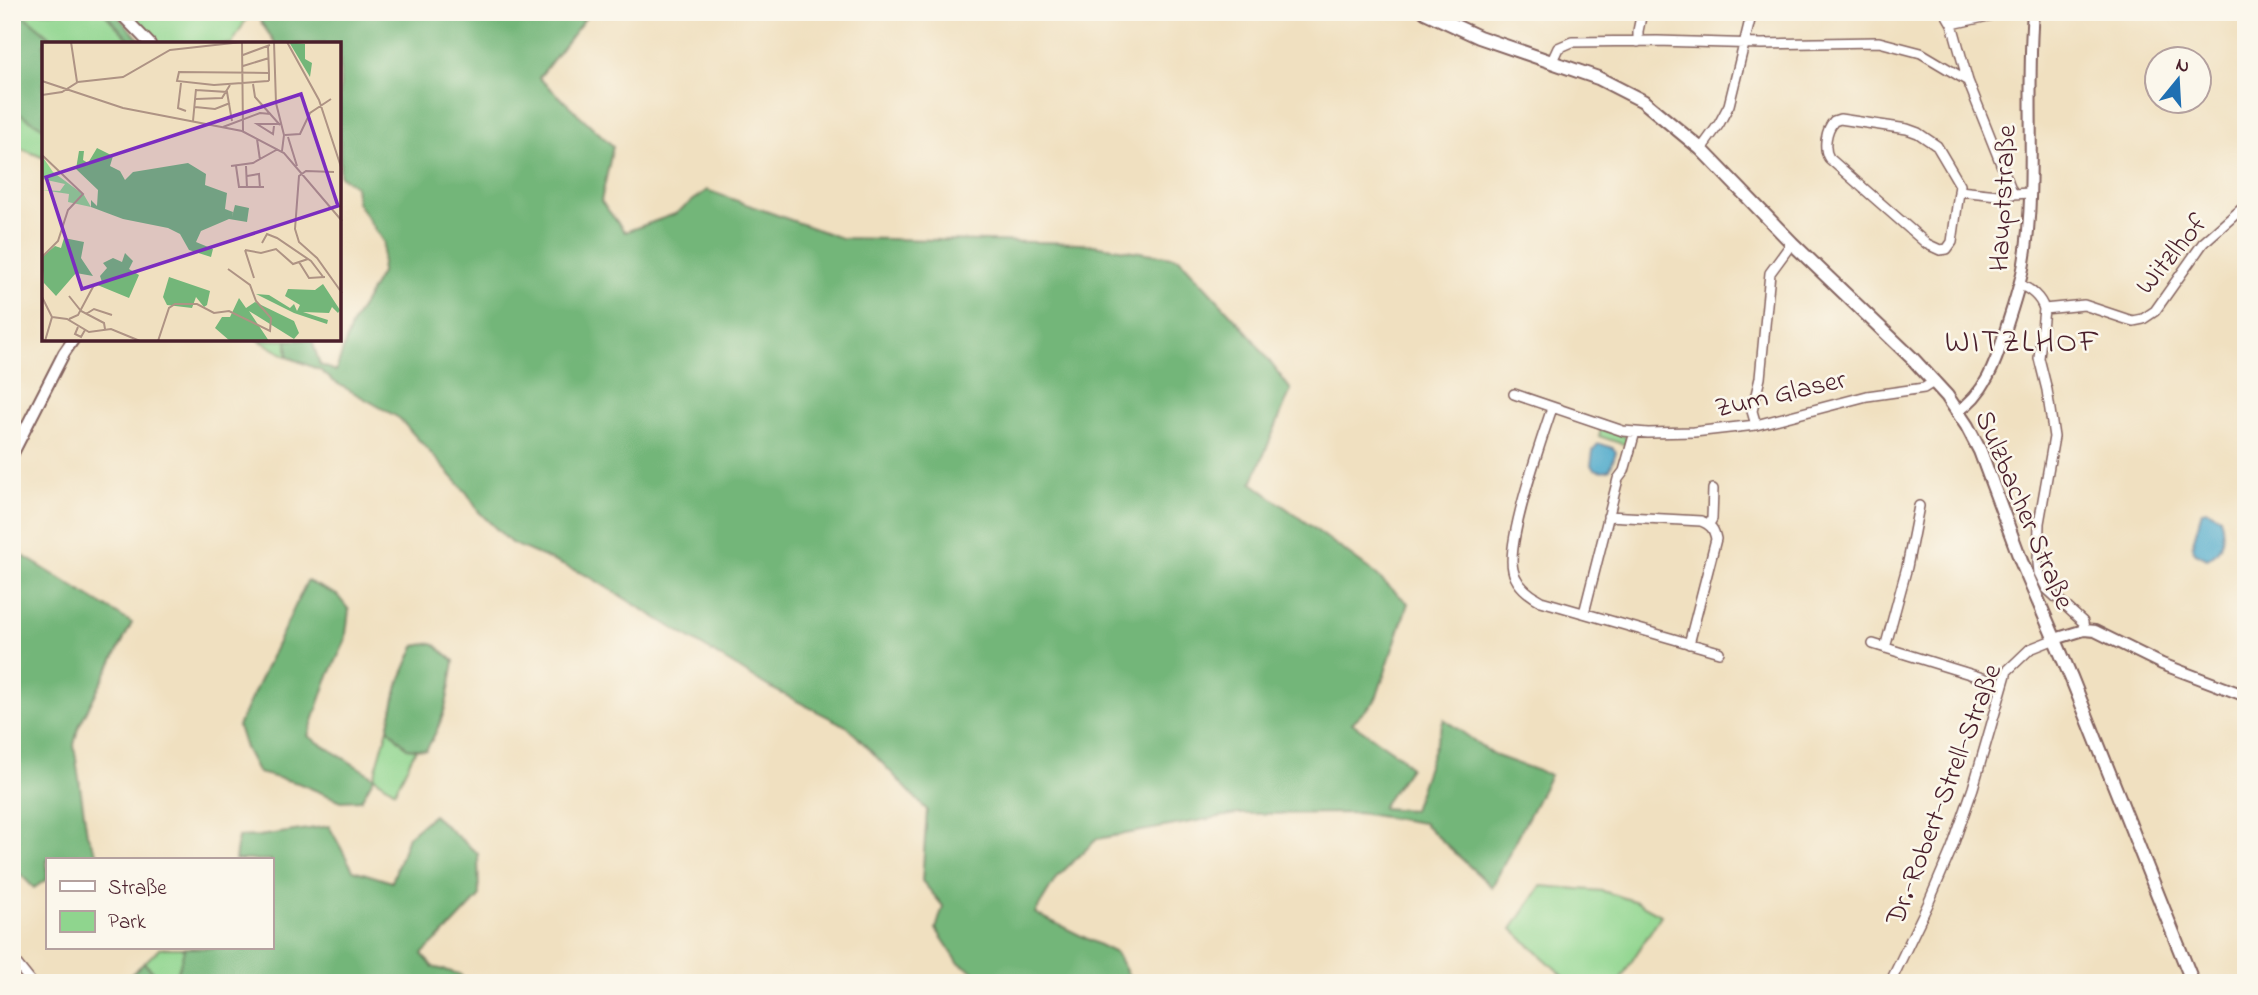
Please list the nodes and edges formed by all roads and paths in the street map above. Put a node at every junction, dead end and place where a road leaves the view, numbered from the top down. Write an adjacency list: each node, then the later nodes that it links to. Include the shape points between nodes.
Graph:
1 (120, 12): 10 (street)
2 (1425, 12): 13 (main road, Sulzbacher Straße, via 1479,37)
3 (1642, 12): 11 (street)
4 (1752, 12): 12 (street)
5 (1945, 12): 9 (street)
6 (2004, 12): 8 (street)
7 (2033, 12): 17 (street, Hauptstraße)
8 (1988, 14): 9 (street)
9 (1952, 24): 14 (street)
10 (148, 42)
11 (1638, 42): 12 (street); 13 (street, via 1564,43)
12 (1744, 43): 14 (street, via 1879,42 1921,53); 15 (street, via 1729,105)
13 (1552, 61): 15 (main road, Sulzbacher Straße, via 1643,101)
14 (1968, 80): 18 (street)
15 (1701, 149): 20 (main road, Sulzbacher Straße)
16 (1959, 191): 16 (street, via 1942,152 1918,133 1840,119 1830,124 1829,158 1934,248 1950,247); 18 (street)
17 (2029, 193): 18 (street); 21 (street, Hauptstraße)
18 (2013, 194)
19 (2246, 205): 22 (street, Witzlhof, via 2203,243 2155,311 2143,319 2133,321 2084,305)
20 (1792, 243): 24 (main road, Sulzbacher Straße); 28 (street, via 1770,273 1760,378 1752,411)
21 (2019, 285): 22 (street, via 2035,295); 27 (street, Hauptstraße, via 1982,388)
22 (2044, 309): 36 (street, via 2039,358 2054,437 2039,523 2039,573 2047,589 2083,622)
23 (72, 341): 30 (street)
24 (1935, 381): 27 (main road, Sulzbacher Straße); 28 (street, Zum Glaser, via 1924,388 1867,396)
25 (1514, 394): 26 (street, Zum Glaser)
26 (1552, 408): 29 (street, Zum Glaser); 35 (street, via 1512,548 1513,572 1533,597)
27 (1958, 411): 37 (main road, Sulzbacher Straße, via 1980,451)
28 (1756, 425): 29 (street, Zum Glaser, via 1718,431)
29 (1635, 432): 33 (street)
30 (12, 455)
31 (1713, 489): 34 (street)
32 (1919, 506): 40 (street)
33 (1608, 516): 34 (street); 35 (street)
34 (1709, 524): 38 (street, via 1716,539)
35 (1584, 613): 38 (street)
36 (2084, 630): 37 (street); 43 (street)
37 (2055, 639): 42 (street, Dr.-Robert-Strell-Straße, via 2020,657); 47 (main road, Sulzbacher Straße)
38 (1689, 644): 41 (street)
39 (1872, 644): 40 (street)
40 (1885, 648): 42 (street)
41 (1720, 652)
42 (2002, 684): 46 (street, Dr.-Robert-Strell-Straße, via 1952,848)
43 (2246, 696)
44 (12, 958): 45 (street)
45 (32, 983)
46 (1890, 983)
47 (2193, 983)

